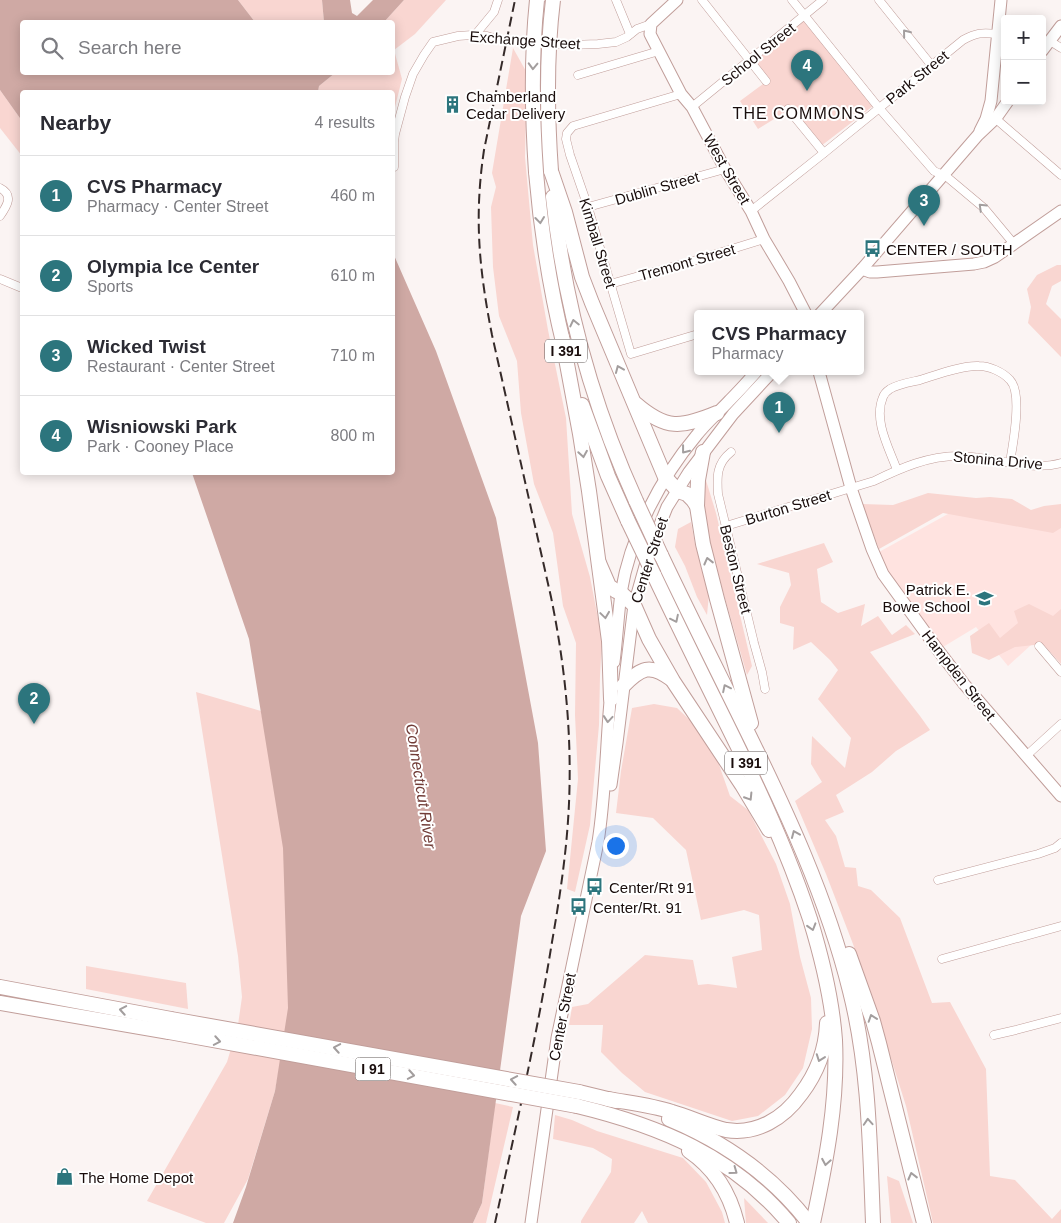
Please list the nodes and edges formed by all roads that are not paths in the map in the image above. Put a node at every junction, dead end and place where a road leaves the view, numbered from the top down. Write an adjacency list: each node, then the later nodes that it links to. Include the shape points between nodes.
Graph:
1 (498, 0): 16 (street, via 494,12)
2 (537, 0): 57 (highway, I 391, one-way to 57, bridge, via 532,89 536,172 543,243)
3 (552, 0): 38 (highway, I 391, bridge, via 548,82)
4 (616, 0): 14 (street)
5 (677, 0): 12 (main road, Exchange Street)
6 (702, 0): 21 (street)
7 (792, 0): 11 (street)
8 (823, 0): 11 (street, School Street)
9 (879, 0): 22 (street, one-way to 9)
10 (1000, 0): 15 (main road)
11 (805, 15): 21 (street, School Street); 31 (street)
12 (651, 24): 14 (street, Exchange Street); 20 (main road, West Street, via 650,34)
13 (1061, 26): 17 (main road)
14 (630, 34): 16 (street, Exchange Street, via 610,43 570,45)
15 (997, 34): 22 (street, Park Street, via 974,34); 25 (main road)
16 (475, 35): 34 (street, Exchange Street, via 433,42 413,74)
17 (1050, 41): 18 (main road); 19 (street)
18 (1046, 46)
19 (1061, 48)
20 (659, 51): 23 (street); 26 (main road, West Street)
21 (749, 61): 24 (street); 30 (street, School Street)
22 (932, 66): 31 (street, Park Street)
23 (578, 75)
24 (766, 81)
25 (993, 83): 27 (main road); 28 (main road)
26 (681, 94): 30 (main road, West Street); 42 (street, Kimball Street, via 573,126 567,133 570,155)
27 (1001, 94)
28 (991, 100): 33 (main road); 35 (main road)
29 (1005, 105): 33 (main road)
30 (692, 107): 37 (main road, West Street)
31 (879, 108): 36 (street, Park Street); 40 (street, via 934,171)
32 (788, 109): 36 (street)
33 (996, 118): 35 (main road); 39 (street)
34 (395, 134)
35 (978, 135): 40 (main road)
36 (824, 153): 43 (street, Park Street)
37 (725, 169): 42 (street, Dublin Street); 43 (main road, West Street)
38 (551, 171): 61 (highway, one-way to 38, via 585,285); 84 (highway, I 391, one-way to 38, bridge, via 661,555 603,421 582,352 561,259)
39 (1060, 172)
40 (943, 175): 47 (street, one-way to 40, via 984,208); 48 (main road)
41 (3, 190): 45 (street, via 8,202)
42 (588, 207): 50 (street, Kimball Street)
43 (751, 211): 46 (main road, West Street)
44 (1061, 211): 47 (main road)
45 (0, 216)
46 (764, 239): 50 (street, Tremont Street); 53 (main road, West Street)
47 (1014, 244): 48 (main road, via 984,262 974,264 877,272)
48 (862, 268): 52 (main road)
49 (0, 279): 51 (street)
50 (610, 284): 56 (street, Kimball Street, via 631,354)
51 (20, 287)
52 (838, 295): 54 (main road); 55 (main road)
53 (804, 310)
54 (816, 310)
55 (824, 310)
56 (694, 335)
57 (562, 337): 73 (highway, one-way to 73); 90 (highway, I 391, one-way to 90, bridge, via 590,430 608,476 770,814)
58 (753, 375): 62 (main road, Center Street)
59 (769, 375): 63 (main road, Center Street)
60 (820, 375): 69 (main road, Hampden Street)
61 (633, 401): 62 (highway, via 658,420 672,423 691,423); 68 (highway)
62 (717, 413): 68 (main road, Center Street, one-way to 68)
63 (703, 452): 70 (main road, Center Street); 71 (highway)
64 (731, 452): 72 (street, Beston Street, via 717,476)
65 (1010, 462): 66 (street, Stonina Drive); 67 (street, Stonina Drive, via 946,456); 67 (street, via 1016,416 1016,396 1011,380 993,368 979,366 907,383 891,388 884,395 879,408 881,426)
66 (1061, 463)
67 (897, 470): 69 (street, Stonina Drive)
68 (665, 477): 70 (highway); 74 (main road, Center Street, via 638,534)
69 (851, 488): 72 (street, Burton Street); 83 (main road, Hampden Street, via 883,574 964,684)
70 (678, 491): 71 (highway, via 687,494); 75 (main road, Center Street, via 667,508 649,552)
71 (696, 506): 84 (highway, one-way to 71, via 703,544)
72 (726, 526): 80 (street, Beston Street)
73 (599, 563): 74 (highway, via 610,586); 81 (highway, one-way to 81, via 609,641)
74 (621, 593): 75 (highway); 81 (main road, Center Street)
75 (634, 605): 78 (highway); 79 (main road, Center Street)
76 (1039, 646): 77 (street)
77 (1061, 672)
78 (673, 681): 79 (highway, via 653,669 637,673); 90 (highway, one-way to 90, via 754,805)
79 (623, 686): 86 (main road, Center Street, via 609,798)
80 (765, 689)
81 (611, 699): 86 (main road, Center Street, one-way to 86)
82 (1061, 724): 83 (street)
83 (1026, 756): 85 (main road, Hampden Street)
84 (761, 760): 88 (highway, I 391, one-way to 84)
85 (1061, 796)
86 (603, 813): 106 (main road, Center Street, via 556,1045)
87 (1061, 843): 89 (street, via 1038,854)
88 (813, 880): 110 (highway, one-way to 88, via 868,1116 860,1038 844,969); 111 (highway, one-way to 88, via 873,1021 842,935)
89 (938, 880)
90 (801, 892): 92 (highway, I 391, one-way to 92)
91 (1061, 926): 93 (street)
92 (822, 958): 104 (highway, one-way to 104, via 827,1012 823,1051 802,1093 776,1119 755,1129 732,1130 658,1108); 109 (highway, one-way to 109, via 831,1004 835,1072 831,1132)
93 (942, 959)
94 (0, 981): 96 (highway)
95 (0, 987): 96 (highway, I 91)
96 (50, 996): 101 (highway, I 91, one-way to 96)
97 (0, 1003): 99 (highway, I 91)
98 (0, 1009): 99 (highway)
99 (53, 1012): 101 (highway, I 91)
100 (1061, 1018): 102 (street)
101 (170, 1025): 103 (highway, I 91, bridge)
102 (994, 1035)
103 (578, 1099): 104 (highway, I 91); 105 (highway, I 91)
104 (608, 1099): 109 (highway, I 91, via 668,1118 721,1144 768,1180)
105 (616, 1116): 107 (highway, via 678,1145 699,1159 724,1190); 108 (highway, I 91, one-way to 108, via 682,1141 718,1160 759,1192)
106 (531, 1223)
107 (737, 1223)
108 (789, 1223)
109 (811, 1223)
110 (873, 1223)
111 (924, 1223)

